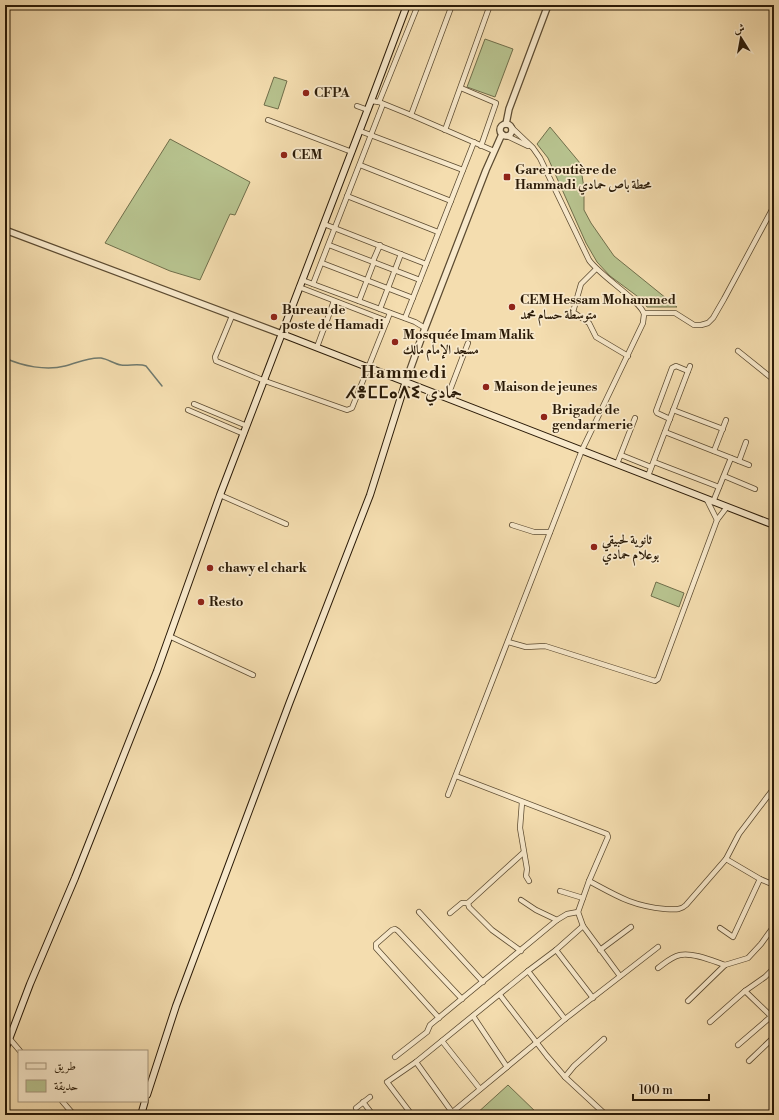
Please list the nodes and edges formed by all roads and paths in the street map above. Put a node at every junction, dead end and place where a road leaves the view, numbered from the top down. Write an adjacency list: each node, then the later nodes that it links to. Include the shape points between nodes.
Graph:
1 (407, 5): 7 (main road)
2 (418, 5): 8 (street)
3 (452, 5): 11 (street)
4 (490, 5): 6 (street)
5 (548, 5): 13 (street, via 509,109)
6 (461, 88): 15 (street); 20 (street, via 496,103)
7 (372, 101): 8 (street); 10 (main road)
8 (381, 103): 11 (street); 17 (street)
9 (357, 106): 10 (street)
10 (368, 110): 16 (main road)
11 (411, 115): 15 (street)
12 (268, 120): 23 (street)
13 (506, 124): 14 (street); 18 (street, via 501,128)
14 (512, 128): 18 (street, via 511,133); 21 (street)
15 (445, 130): 19 (street)
16 (360, 131): 17 (street); 23 (main road)
17 (371, 135): 24 (street); 25 (street)
18 (504, 135): 21 (street); 22 (street)
19 (474, 142): 20 (street); 25 (street)
20 (481, 146): 22 (street)
21 (533, 148): 39 (street)
22 (494, 151): 56 (street)
23 (352, 152): 29 (main road)
24 (360, 166): 26 (street); 27 (street)
25 (463, 170): 27 (street)
26 (348, 196): 30 (street); 32 (street)
27 (451, 201): 32 (street)
28 (774, 206): 52 (street, via 724,299 708,323 694,325 675,313)
29 (324, 224): 30 (street); 41 (main road)
30 (335, 229): 33 (street); 34 (street)
31 (5, 230): 53 (street)
32 (438, 232): 38 (street)
33 (329, 245): 36 (street); 37 (street)
34 (380, 245): 35 (street); 36 (street)
35 (401, 254): 38 (street); 40 (street)
36 (374, 262): 40 (street); 43 (street)
37 (322, 263): 43 (street); 44 (street)
38 (426, 264): 42 (street)
39 (596, 269): 52 (street, via 638,304); 61 (street, via 581,284 573,312 588,323 596,337)
40 (395, 271): 42 (street); 46 (street)
41 (302, 280): 44 (street); 45 (main road)
42 (420, 280): 47 (street)
43 (367, 281): 46 (street); 49 (street)
44 (314, 284): 49 (street)
45 (299, 287): 48 (street); 57 (main road)
46 (388, 289): 47 (street); 50 (street)
47 (413, 298): 54 (street)
48 (334, 301): 55 (street); 59 (street)
49 (359, 301): 50 (street)
50 (380, 309): 51 (street)
51 (390, 313): 54 (street); 55 (street)
52 (644, 313): 61 (street, via 643,323)
53 (232, 316): 57 (street); 64 (street, via 215,360)
54 (405, 318): 56 (street)
55 (387, 321): 62 (street)
56 (425, 328): 65 (street)
57 (282, 334): 59 (main road); 64 (main road)
58 (468, 343): 66 (street)
59 (317, 347): 62 (main road)
60 (738, 351): 63 (street)
61 (628, 356): 80 (street)
62 (368, 367): 64 (street, via 350,410); 65 (main road)
63 (774, 380)
64 (264, 381): 75 (main road)
65 (406, 382): 66 (main road); 160 (main road, via 370,495 176,1006)
66 (447, 398): 80 (main road)
67 (194, 404): 75 (street)
68 (188, 410): 78 (street)
69 (674, 410): 70 (street, via 689,368 673,367); 73 (street); 76 (street)
70 (656, 412): 71 (street); 73 (street)
71 (652, 417)
72 (635, 418): 82 (street)
73 (670, 419): 77 (street)
74 (726, 420): 76 (street)
75 (247, 426): 78 (main road)
76 (723, 428): 81 (street)
77 (665, 432): 81 (street); 85 (street)
78 (244, 434): 93 (main road)
79 (746, 442): 84 (street)
80 (582, 450): 86 (main road); 100 (street)
81 (714, 451): 83 (street)
82 (621, 455): 86 (street); 88 (street)
83 (731, 458): 84 (street); 90 (street)
84 (739, 461): 87 (street)
85 (654, 462): 88 (street); 91 (street)
86 (617, 464): 89 (main road)
87 (749, 465)
88 (652, 467): 89 (street)
89 (648, 476): 94 (main road)
90 (724, 476): 91 (street); 92 (street)
91 (719, 487): 94 (street)
92 (755, 489)
93 (220, 495): 97 (street); 101 (main road)
94 (710, 501): 95 (main road); 96 (street)
95 (727, 507): 96 (street); 98 (main road)
96 (717, 520): 102 (street, via 657,681 545,646 526,647)
97 (286, 524)
98 (774, 524)
99 (512, 525): 100 (street, via 534,532)
100 (550, 532): 102 (street)
101 (169, 636): 103 (street); 147 (main road, via 75,878)
102 (508, 642): 104 (street)
103 (253, 675)
104 (456, 776): 106 (street); 107 (street)
105 (774, 788): 109 (street, via 739,834)
106 (448, 795)
107 (522, 802): 108 (street, via 520,828); 112 (street, via 607,834 608,837)
108 (523, 853): 111 (street); 117 (street)
109 (726, 859): 110 (street); 112 (street, via 689,902 678,910 649,908 626,901)
110 (760, 879): 113 (street); 125 (street, via 733,937)
111 (529, 881)
112 (589, 881): 115 (street)
113 (774, 885)
114 (560, 892): 115 (street)
115 (583, 898): 119 (street)
116 (521, 900): 121 (street)
117 (469, 905): 120 (street, via 462,903); 129 (street, via 492,930)
118 (419, 912): 135 (street)
119 (578, 912): 121 (street, via 566,914); 122 (street)
120 (450, 913)
121 (557, 920): 129 (street)
122 (583, 926): 127 (street); 128 (street)
123 (774, 926): 130 (street, via 748,958)
124 (631, 928): 128 (street)
125 (720, 928)
126 (658, 947): 134 (street)
127 (556, 950): 133 (street); 138 (street)
128 (600, 950): 134 (street)
129 (521, 951): 135 (street)
130 (725, 965): 131 (street, via 689,954 670,959); 140 (street)
131 (658, 968)
132 (774, 968): 136 (street, via 765,978)
133 (528, 971): 137 (street); 144 (street)
134 (620, 976): 138 (street)
135 (483, 982): 139 (street)
136 (744, 991): 142 (street); 145 (street)
137 (500, 994): 141 (street); 150 (street)
138 (593, 998): 144 (street)
139 (462, 999): 143 (street); 143 (street, via 396,929 392,930 376,944 376,948)
140 (688, 1002)
141 (473, 1016): 149 (street); 157 (street)
142 (773, 1016): 151 (street)
143 (439, 1018): 154 (street, via 430,1025 427,1032)
144 (565, 1019): 150 (street)
145 (710, 1022)
146 (774, 1037): 155 (street)
147 (9, 1038): 152 (main road); 153 (street)
148 (604, 1038): 158 (street, via 574,1066)
149 (442, 1041): 156 (street); 159 (street)
150 (537, 1042): 157 (street); 158 (street)
151 (738, 1045)
152 (5, 1050)
153 (19, 1050)
154 (395, 1057)
155 (749, 1061)
156 (416, 1062): 166 (street); 170 (street, via 387,1082)
157 (507, 1067): 159 (street)
158 (566, 1078): 171 (street)
159 (480, 1089): 166 (street)
160 (148, 1092)
161 (370, 1097): 164 (street)
162 (63, 1102): 167 (street)
163 (145, 1102): 168 (main road)
164 (363, 1102): 165 (street); 169 (street)
165 (356, 1108)
166 (450, 1114)
167 (74, 1115)
168 (141, 1115)
169 (372, 1115)
170 (412, 1115)
171 (606, 1115)

